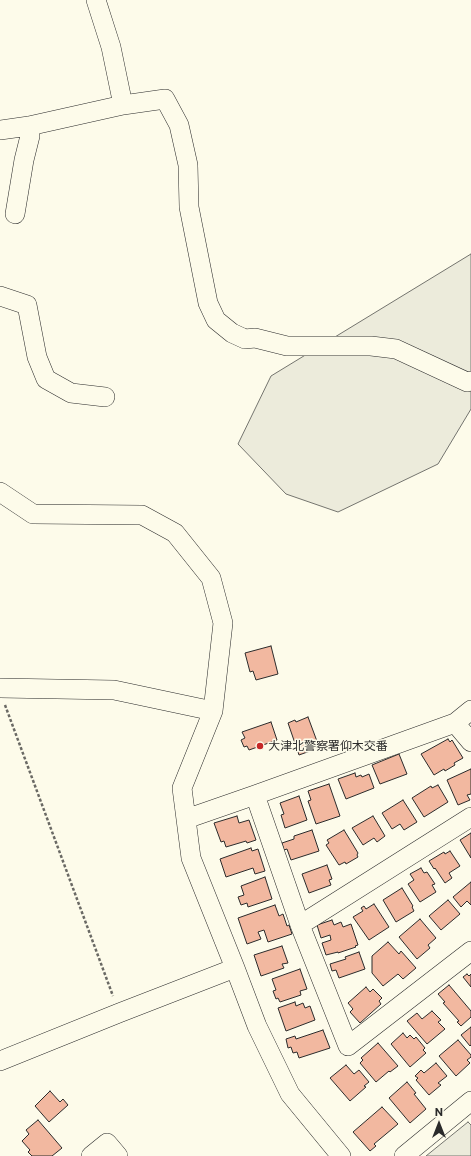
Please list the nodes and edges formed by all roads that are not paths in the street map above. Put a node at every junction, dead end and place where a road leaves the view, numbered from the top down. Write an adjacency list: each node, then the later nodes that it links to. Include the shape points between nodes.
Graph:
1 (96, 0): 2 (street)
2 (123, 105): 3 (street); 7 (street, via 165,99 179,124 188,165 189,207 208,303 216,320 245,339 255,338 287,346 371,346 396,350 467,382)
3 (28, 126): 4 (street); 5 (street, via 30,136)
4 (0, 130)
5 (15, 214)
6 (0, 296): 8 (street, via 27,305 37,357 46,379 71,393)
7 (471, 381)
8 (105, 397)
9 (0, 492): 12 (street, via 33,514 142,515 175,533 211,578 223,623)
10 (1, 693): 12 (street, via 114,690)
11 (471, 710): 13 (street)
12 (213, 711): 17 (street, via 182,788)
13 (455, 723): 14 (street); 15 (street)
14 (471, 742)
15 (255, 795): 17 (street); 18 (street)
16 (471, 816): 18 (street)
17 (186, 819): 20 (street, via 191,858)
18 (300, 925): 19 (street, via 348,1046)
19 (471, 951)
20 (236, 968): 21 (street); 25 (street, via 257,1026 290,1094)
21 (0, 1061)
22 (470, 1104): 26 (street)
23 (91, 1156): 24 (street, via 107,1143)
24 (118, 1156)
25 (341, 1156)
26 (404, 1156)

